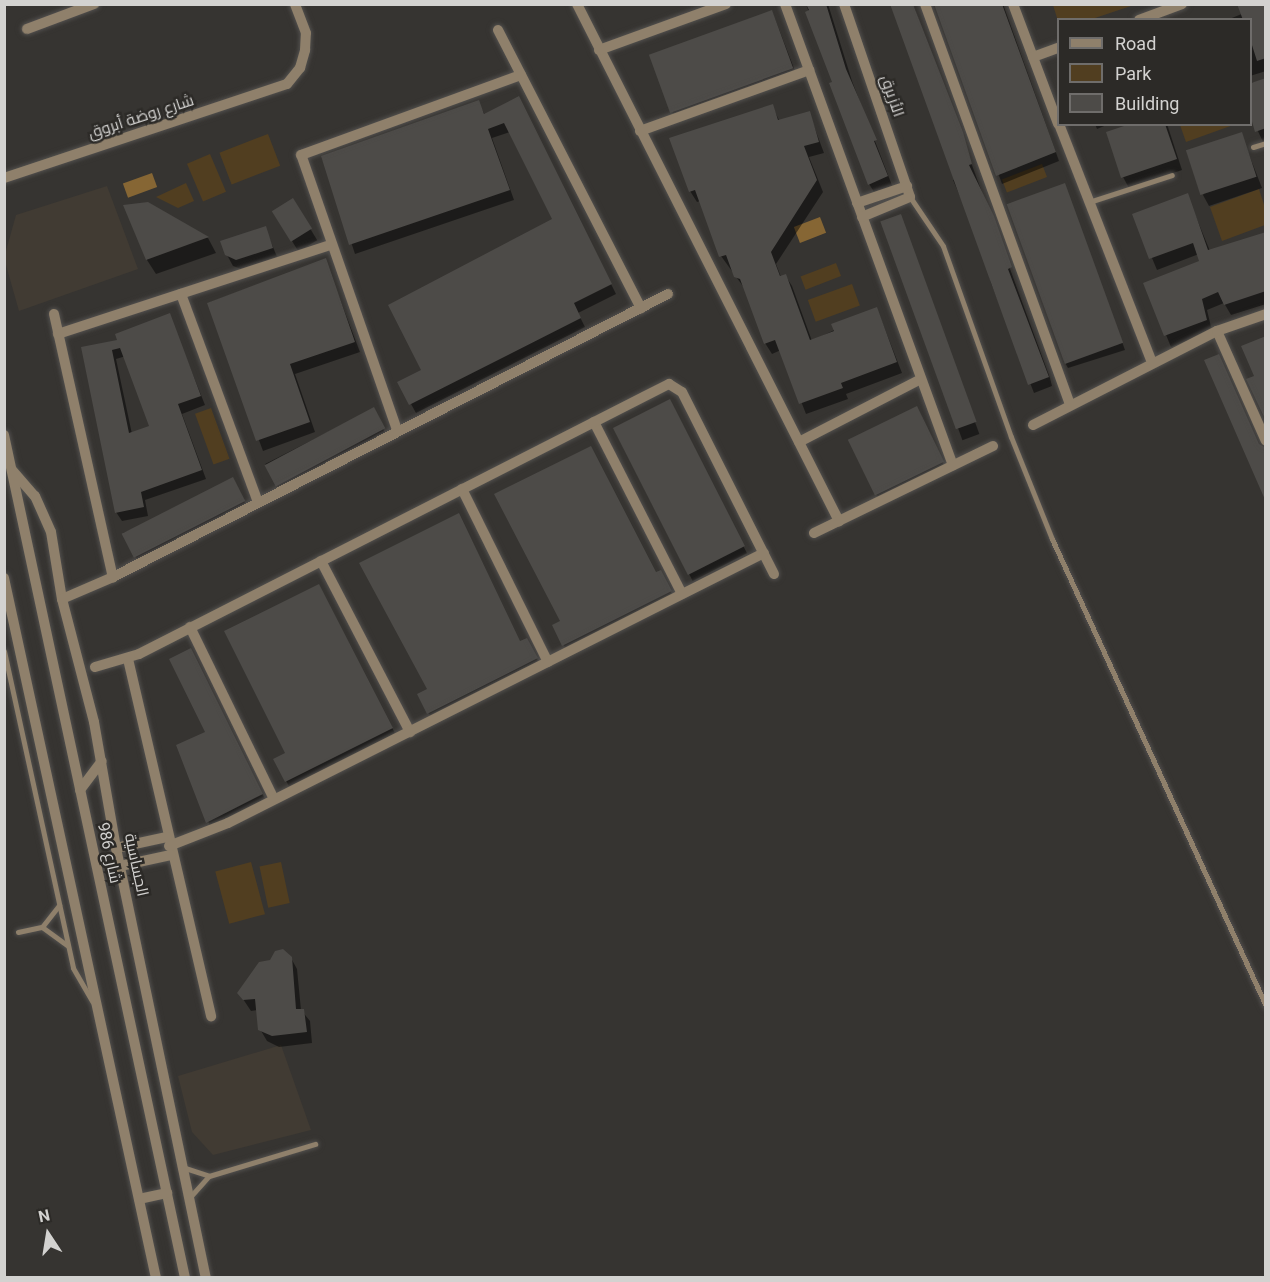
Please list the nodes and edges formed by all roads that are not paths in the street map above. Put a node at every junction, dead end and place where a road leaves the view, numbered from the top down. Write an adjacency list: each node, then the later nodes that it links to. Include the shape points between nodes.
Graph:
1 (94, 4): 10 (street)
2 (296, 4): 25 (street, شارع روضة أبروق, via 306,33 305,50 300,68 287,84)
3 (577, 4): 15 (street)
4 (726, 4): 15 (street)
5 (785, 4): 17 (street)
6 (844, 4): 26 (street, الأزيرق)
7 (925, 4): 41 (street)
8 (1013, 4): 16 (street)
9 (1182, 4): 11 (street)
10 (76, 8): 12 (street)
11 (1144, 18)
12 (27, 29)
13 (498, 30): 18 (street)
14 (1057, 49): 16 (street)
15 (599, 50): 21 (street)
16 (1033, 57): 19 (street)
17 (809, 70): 21 (street); 29 (street)
18 (521, 75): 31 (street, via 301,155); 34 (street)
19 (1057, 119)
20 (1060, 126): 28 (street)
21 (640, 131): 47 (street)
22 (1266, 143): 23 (lane)
23 (1253, 147)
24 (1172, 175): 28 (lane)
25 (7, 177)
26 (907, 186): 27 (street, الأزيرق); 29 (street)
27 (910, 197): 30 (street); 78 (lane, via 943,246 1052,539)
28 (1088, 202): 39 (street)
29 (857, 203): 30 (street)
30 (862, 217): 40 (street)
31 (332, 245): 32 (street); 44 (street)
32 (181, 294): 38 (street); 52 (street)
33 (668, 294): 34 (street)
34 (641, 308): 44 (street)
35 (54, 314): 38 (street)
36 (1266, 314): 37 (street)
37 (1217, 331): 39 (street); 46 (street)
38 (58, 334): 58 (street)
39 (1152, 363): 41 (street)
40 (921, 379): 47 (street); 49 (street)
41 (1070, 405): 43 (street)
42 (594, 422): 51 (street); 55 (street, via 669,384 677,386); 60 (street)
43 (1033, 425)
44 (398, 430): 52 (street)
45 (4, 435): 50 (street, شارع 986)
46 (1266, 441)
47 (799, 442): 53 (street)
48 (993, 446): 49 (street)
49 (953, 465): 53 (street)
50 (12, 470): 61 (street, الجساسية, via 35,496 47,519); 69 (street, شارع 986)
51 (462, 489): 56 (street); 65 (street)
52 (258, 502): 58 (street)
53 (839, 521): 54 (street)
54 (814, 533)
55 (764, 554): 57 (street); 60 (street)
56 (321, 561): 62 (street); 67 (street)
57 (774, 574)
58 (112, 577): 61 (street)
59 (4, 578): 79 (street)
60 (682, 594): 65 (street)
61 (62, 599): 68 (street, الجساسية)
62 (190, 627): 64 (street); 70 (street)
63 (4, 651): 74 (lane)
64 (128, 659): 66 (street); 71 (street)
65 (548, 662): 67 (street)
66 (95, 668)
67 (410, 732): 70 (street)
68 (102, 761): 69 (street); 72 (street, الجساسية)
69 (80, 790): 86 (street, شارع 986)
70 (274, 799): 71 (street, via 228,823)
71 (169, 846): 72 (street); 73 (street); 80 (street)
72 (116, 848): 73 (street, الجساسية)
73 (120, 866): 82 (street, الجساسية)
74 (59, 905): 75 (lane); 77 (lane)
75 (42, 927): 76 (lane); 77 (lane)
76 (18, 932)
77 (68, 946): 79 (lane, via 77,982)
78 (1266, 1005)
79 (99, 1010): 87 (street)
80 (211, 1017)
81 (169, 1035): 82 (street)
82 (157, 1038): 84 (street, الجساسية)
83 (315, 1144): 85 (lane)
84 (182, 1167): 85 (lane); 88 (street, الجساسية)
85 (208, 1176): 88 (lane)
86 (167, 1194): 87 (street); 90 (street, شارع 986)
87 (139, 1199): 89 (street)
88 (190, 1199): 91 (street, الجساسية)
89 (156, 1278)
90 (185, 1278)
91 (206, 1278)

